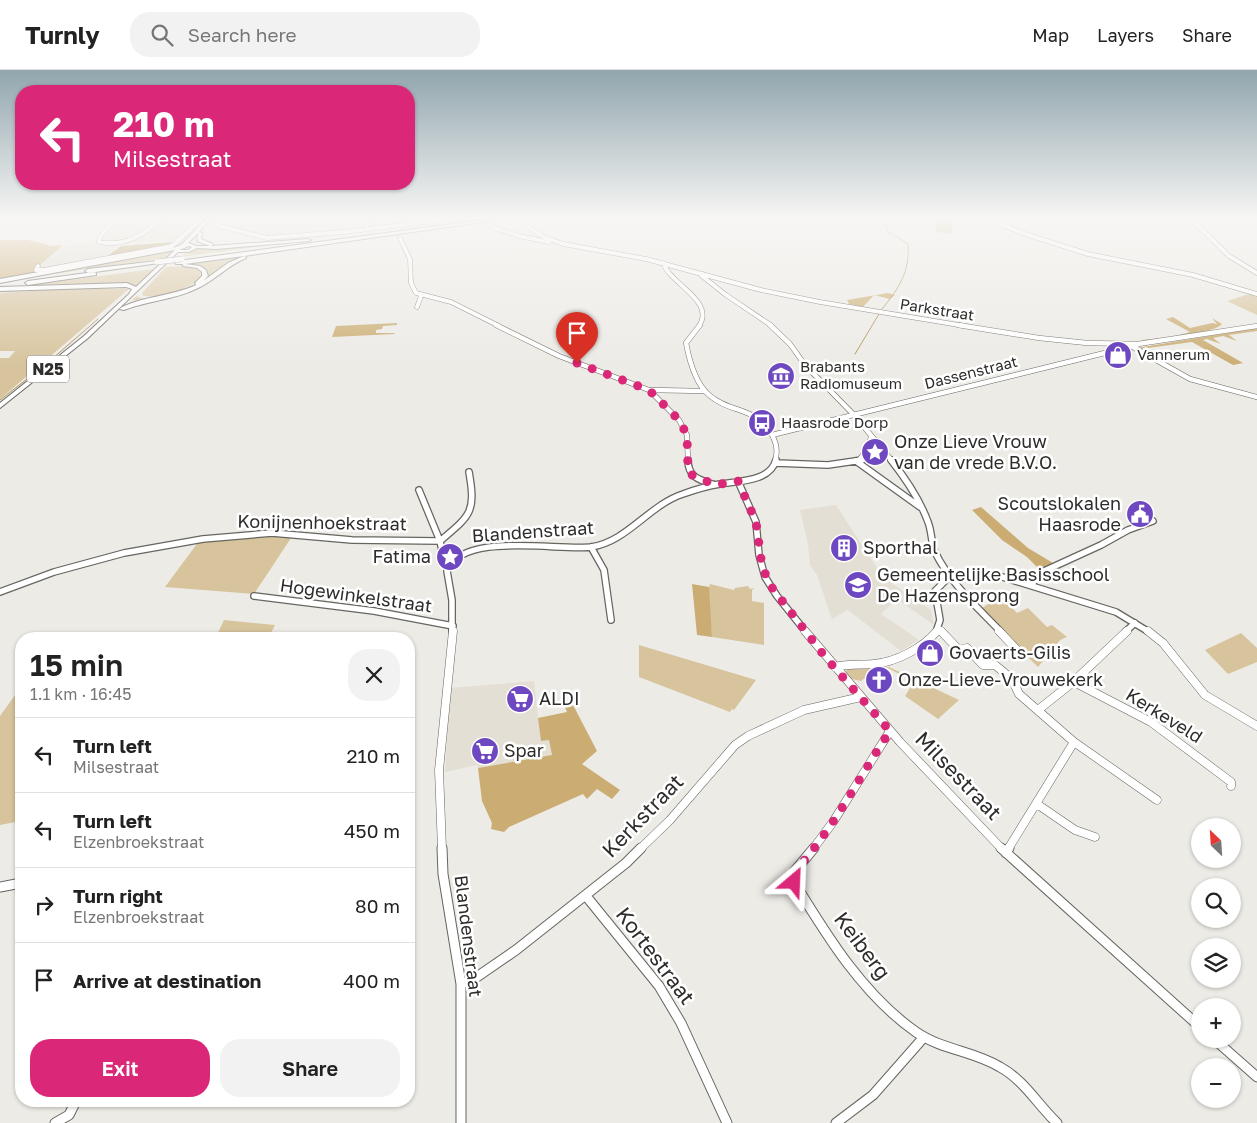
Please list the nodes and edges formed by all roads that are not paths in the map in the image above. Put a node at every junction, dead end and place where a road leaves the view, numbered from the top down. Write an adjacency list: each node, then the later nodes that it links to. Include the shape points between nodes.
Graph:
1 (37, 267): 2 (street, via 36,270)
2 (59, 267)
3 (85, 267): 13 (highway)
4 (132, 267): 13 (highway)
5 (164, 267): 14 (highway, N25)
6 (198, 267): 14 (highway, via 204,271 204,276 180,292 149,298 142,297)
7 (225, 267): 18 (highway, via 190,290)
8 (410, 267): 16 (street, via 413,289)
9 (664, 267): 25 (street, via 702,310 702,321 688,336 686,345)
10 (676, 267): 12 (street, Parkstraat)
11 (1154, 267): 15 (street)
12 (703, 274): 23 (street, Parkstraat, via 820,302 1038,338); 29 (street, via 713,286 774,327 805,365)
13 (0, 285): 17 (highway, via 127,285 135,288)
14 (139, 291): 17 (highway, N25)
15 (1257, 294)
16 (421, 296): 19 (street); 24 (street, via 451,302 559,356)
17 (129, 298): 18 (highway); 20 (highway, N25); 27 (highway, N25, via 71,350)
18 (143, 302): 20 (highway)
19 (417, 307)
20 (122, 309): 28 (highway, N25)
21 (1257, 326): 22 (street)
22 (1134, 345): 23 (street); 23 (street, Dassenstraat, via 1123,349); 26 (street, via 1193,380)
23 (1117, 347): 29 (street, Dassenstraat)
24 (649, 390): 25 (street); 37 (street, via 679,420 687,435 690,474)
25 (705, 390): 30 (street, via 718,401 757,416)
26 (1257, 397)
27 (0, 406)
28 (0, 411)
29 (854, 415): 30 (street, Dassenstraat); 31 (street)
30 (772, 434): 34 (street, via 777,451)
31 (871, 436): 32 (street); 33 (street, via 868,450)
32 (887, 456): 33 (street); 39 (street, via 906,479)
33 (858, 461): 34 (street, via 814,466); 39 (street)
34 (776, 463): 36 (street, Blandenstraat, via 762,475)
35 (469, 472): 41 (street, via 473,496 471,506 460,524)
36 (738, 481): 37 (street, Blandenstraat); 53 (street, Milsestraat, via 756,522 765,577)
37 (715, 485): 42 (street, Blandenstraat, via 669,499 625,532)
38 (419, 490): 41 (street)
39 (921, 508): 44 (street, via 929,524 934,550)
40 (1153, 521): 45 (street, via 1042,572)
41 (440, 541): 43 (street, via 444,560); 46 (street, Konijnenhoekstraat, via 352,540 272,533 203,539 106,558 54,572)
42 (592, 547): 43 (street, Blandenstraat, via 537,545 474,550); 48 (street, via 604,570)
43 (450, 565): 50 (street, Blandenstraat, via 447,575)
44 (949, 577): 45 (street, via 985,572); 51 (street, via 935,591); 52 (street)
45 (1031, 585): 49 (street, via 1101,606)
46 (0, 592)
47 (254, 596): 50 (street, Hogewinkelstraat, via 358,609)
48 (611, 620)
49 (1135, 623): 54 (street); 57 (street, via 1171,651 1204,695)
50 (453, 626): 68 (street, Blandenstraat, via 439,784 443,874)
51 (939, 629): 53 (street, via 931,638 891,660); 56 (street, via 959,650 967,648 983,665 995,665 1012,679 1019,694)
52 (1017, 650)
53 (835, 667): 55 (street, Milsestraat)
54 (1074, 682): 56 (street); 60 (street, Kerkeveld, via 1151,722 1231,782)
55 (861, 697): 58 (street, Milsestraat); 67 (street, Kerkstraat, via 804,710 735,745 670,820)
56 (1038, 710): 59 (street)
57 (1257, 726)
58 (890, 731): 64 (street, Milsestraat); 70 (street, Keiberg, via 838,816 793,876 846,963 899,1018)
59 (1074, 742): 61 (street); 62 (street)
60 (1231, 786)
61 (1157, 800)
62 (1036, 804): 63 (street, via 1074,830); 64 (street)
63 (1095, 838)
64 (1006, 853): 69 (street, Milsestraat)
65 (15, 884): 66 (street)
66 (0, 887)
67 (586, 896): 68 (street, Kerkstraat, via 516,950 471,981); 76 (street, Kortestraat, via 659,986 681,1023)
68 (460, 984): 75 (street, Blandenstraat)
69 (1191, 1019)
70 (924, 1037): 77 (street, via 880,1089 856,1111); 78 (street, Keiberg, via 989,1061 1012,1074)
71 (1224, 1048): 72 (street)
72 (1257, 1077)
73 (73, 1107): 74 (street, via 69,1115)
74 (55, 1123)
75 (461, 1123)
76 (727, 1123)
77 (836, 1123)
78 (1057, 1123)

